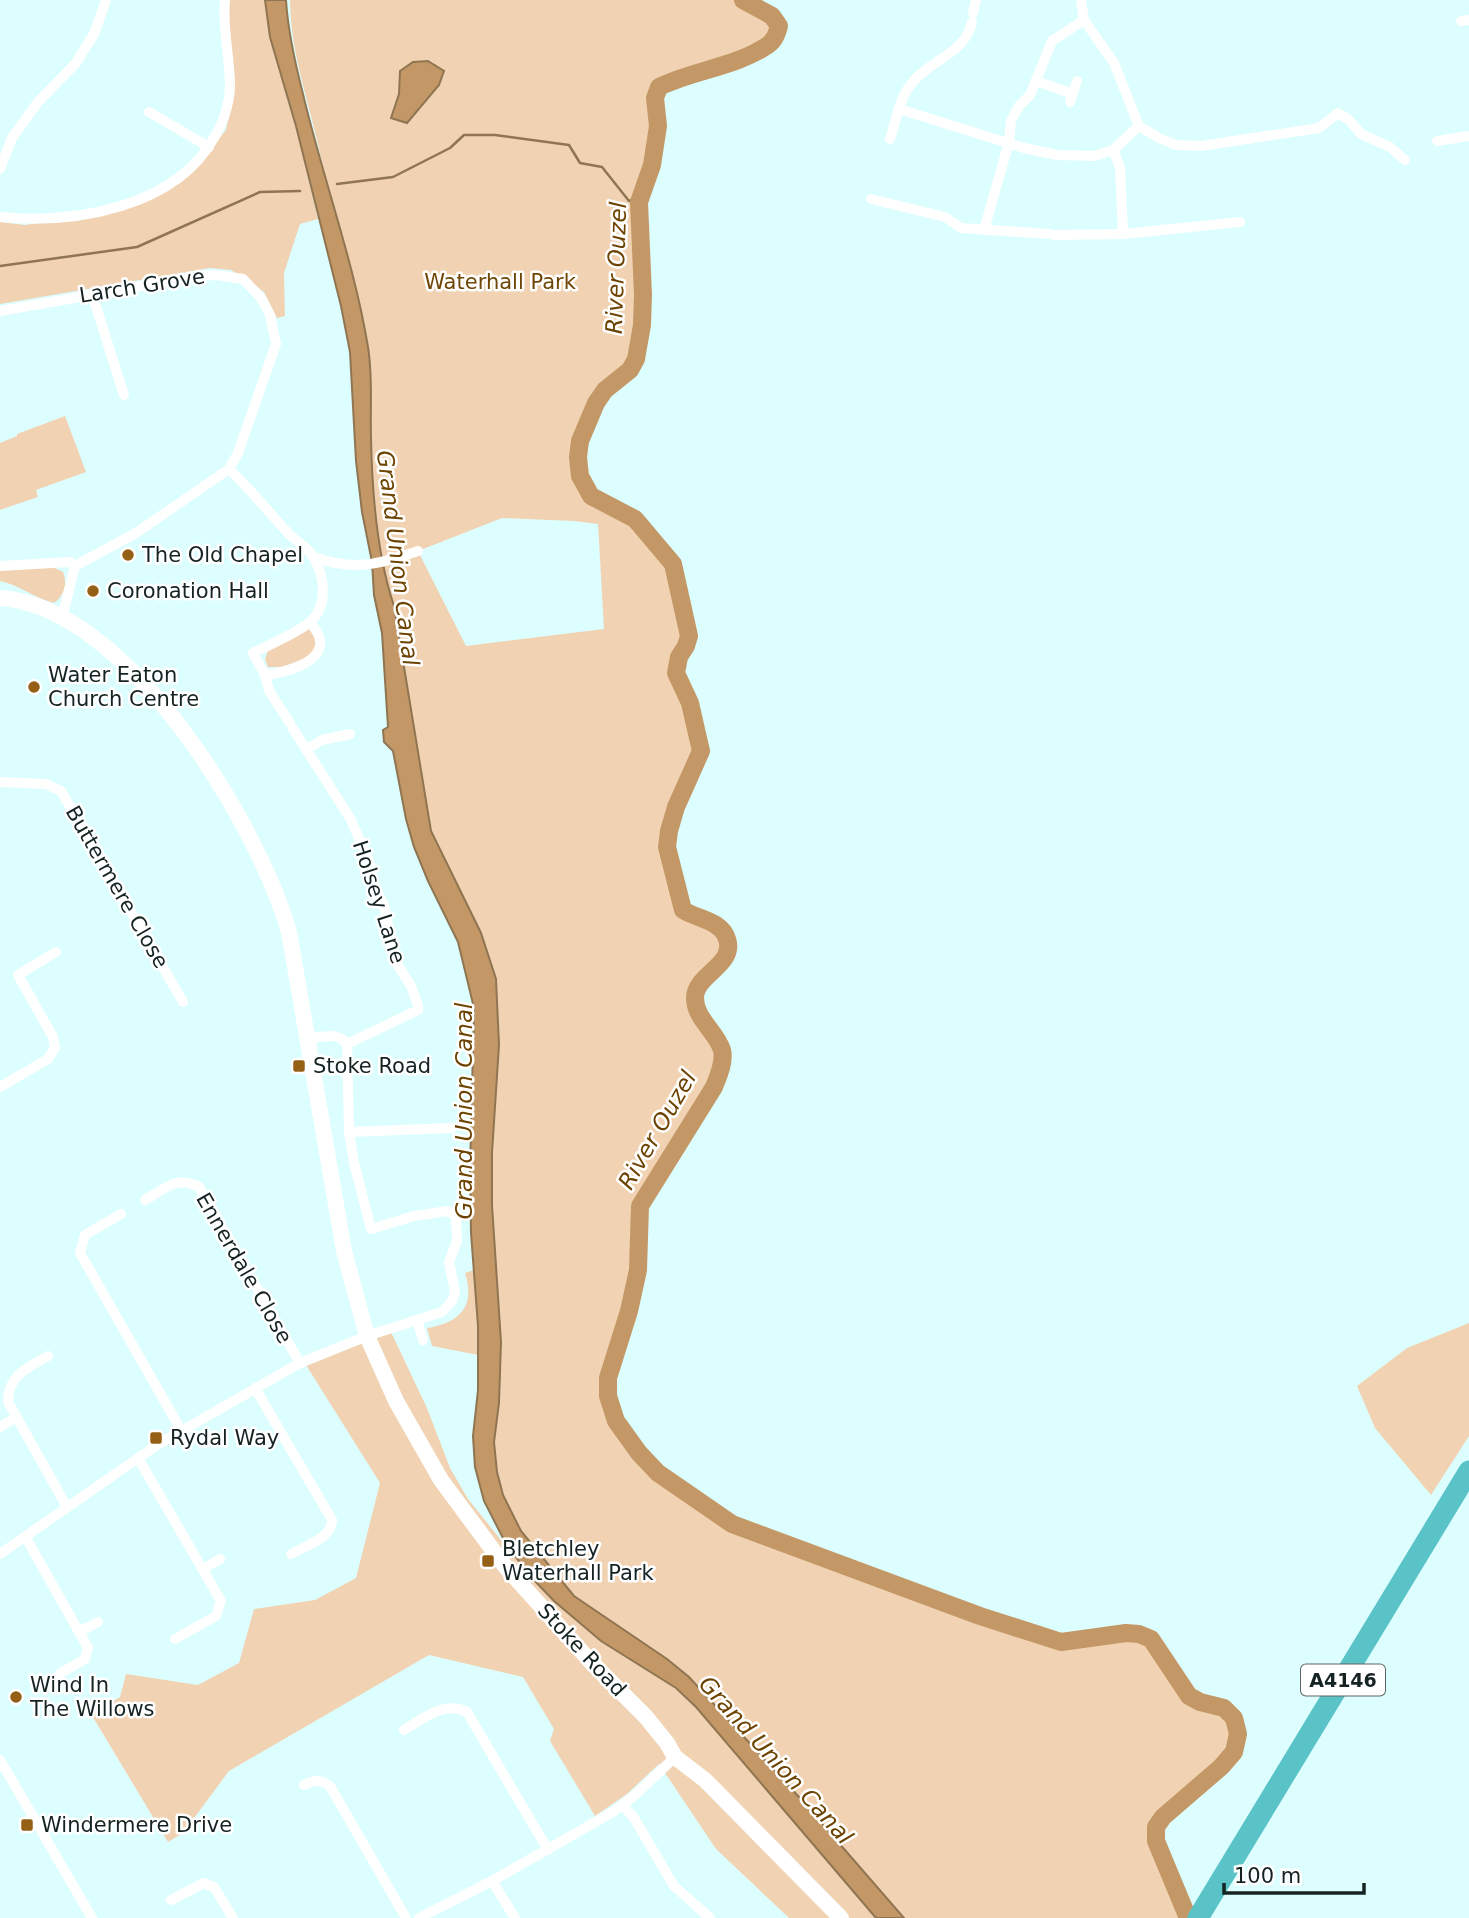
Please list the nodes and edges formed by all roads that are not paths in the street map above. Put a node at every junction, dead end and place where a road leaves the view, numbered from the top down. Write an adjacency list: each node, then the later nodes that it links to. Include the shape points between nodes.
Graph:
1 (106, 0): 18 (street, via 94,33 75,64 38,102 12,138)
2 (225, 0): 15 (street, via 230,87 223,121)
3 (976, 0): 8 (street, via 970,34 912,82)
4 (1081, 0): 5 (street)
5 (1084, 20): 6 (street, via 1052,41); 10 (street, via 1114,63)
6 (1036, 81): 7 (street, via 1071,98); 14 (street, via 1011,121)
7 (1077, 81)
8 (899, 109): 12 (street); 14 (street)
9 (149, 112): 15 (street)
10 (1139, 126): 16 (street); 17 (street, via 1176,145 1201,146 1319,128 1338,113 1361,134 1390,147)
11 (1469, 136): 13 (street)
12 (890, 139)
13 (1437, 141)
14 (1009, 142): 16 (street, via 1057,155 1094,156); 22 (street)
15 (209, 147): 20 (street, via 172,184 139,198 78,214)
16 (1113, 150): 23 (street, via 1120,167)
17 (1405, 160)
18 (0, 169)
19 (872, 200): 22 (street, via 945,217 961,228)
20 (0, 217)
21 (1240, 222): 23 (street)
22 (984, 230): 23 (street)
23 (1123, 234)
24 (92, 294): 25 (street, Larch Grove); 26 (street); 27 (street, Larch Grove, via 216,275 243,279 261,298 276,344)
25 (0, 311)
26 (124, 395)
27 (229, 469): 29 (street); 31 (street, via 136,533)
28 (418, 551): 29 (street, via 368,564 336,565)
29 (314, 557): 34 (street, via 324,592)
30 (0, 566): 31 (street, via 70,562)
31 (75, 566): 33 (street)
32 (0, 597): 33 (street, Stoke Road)
33 (62, 618): 41 (street, Stoke Road, via 100,642 142,680 221,787 258,853 285,916)
34 (310, 622): 35 (street, Holsey Lane, via 253,653); 35 (street, via 321,640 316,657 283,673)
35 (265, 675): 37 (street, Holsey Lane, via 270,691)
36 (350, 734): 37 (street, via 322,740)
37 (307, 749): 42 (street, Holsey Lane, via 350,818 370,863 395,961 418,1004 418,1010)
38 (0, 782): 40 (street, Buttermere Close, via 46,784 61,792)
39 (56, 952): 43 (street, via 18,975 55,1048 45,1061)
40 (183, 1002)
41 (308, 1039): 42 (street, via 335,1035); 49 (street, Stoke Road, via 342,1239)
42 (347, 1044): 45 (street)
43 (0, 1087)
44 (452, 1128): 45 (street)
45 (349, 1132): 48 (street, via 371,1229 414,1216 448,1211 456,1216 457,1241 449,1262 455,1285 452,1301 438,1314)
46 (145, 1200): 52 (street, Ennerdale Close, via 178,1181 199,1187)
47 (121, 1214): 56 (street, via 85,1235 80,1253)
48 (417, 1320): 49 (street); 50 (street)
49 (367, 1336): 52 (street); 70 (street, Stoke Road, via 396,1401 464,1513 509,1570 646,1717)
50 (423, 1340)
51 (48, 1356): 54 (street, via 17,1374 11,1384 8,1402)
52 (300, 1363): 53 (street)
53 (255, 1388): 56 (street); 62 (street, via 332,1520 327,1534)
54 (15, 1418): 55 (street); 59 (street)
55 (0, 1427)
56 (181, 1430): 57 (street)
57 (138, 1458): 59 (street); 64 (street)
58 (1469, 1471): 84 (highway, A4146)
59 (67, 1507): 60 (street)
60 (25, 1536): 61 (street); 66 (street)
61 (0, 1554)
62 (291, 1554)
63 (220, 1559): 64 (street)
64 (203, 1569): 67 (street, via 221,1601 216,1616)
65 (98, 1622): 66 (street)
66 (79, 1632): 68 (street, via 88,1648 85,1659)
67 (175, 1639)
68 (58, 1674)
69 (404, 1730): 74 (street, via 442,1709 467,1712)
70 (675, 1757): 73 (street); 83 (street, Stoke Road, via 705,1780)
71 (0, 1760): 77 (street)
72 (304, 1785): 79 (street, via 314,1780 330,1786)
73 (623, 1805): 74 (street); 82 (street, via 674,1886)
74 (548, 1850): 75 (street)
75 (492, 1881): 80 (street); 81 (street)
76 (171, 1900): 78 (street, via 204,1883 214,1887)
77 (92, 1918)
78 (233, 1918)
79 (406, 1918)
80 (419, 1918)
81 (515, 1918)
82 (710, 1918)
83 (841, 1918)
84 (1199, 1918)

